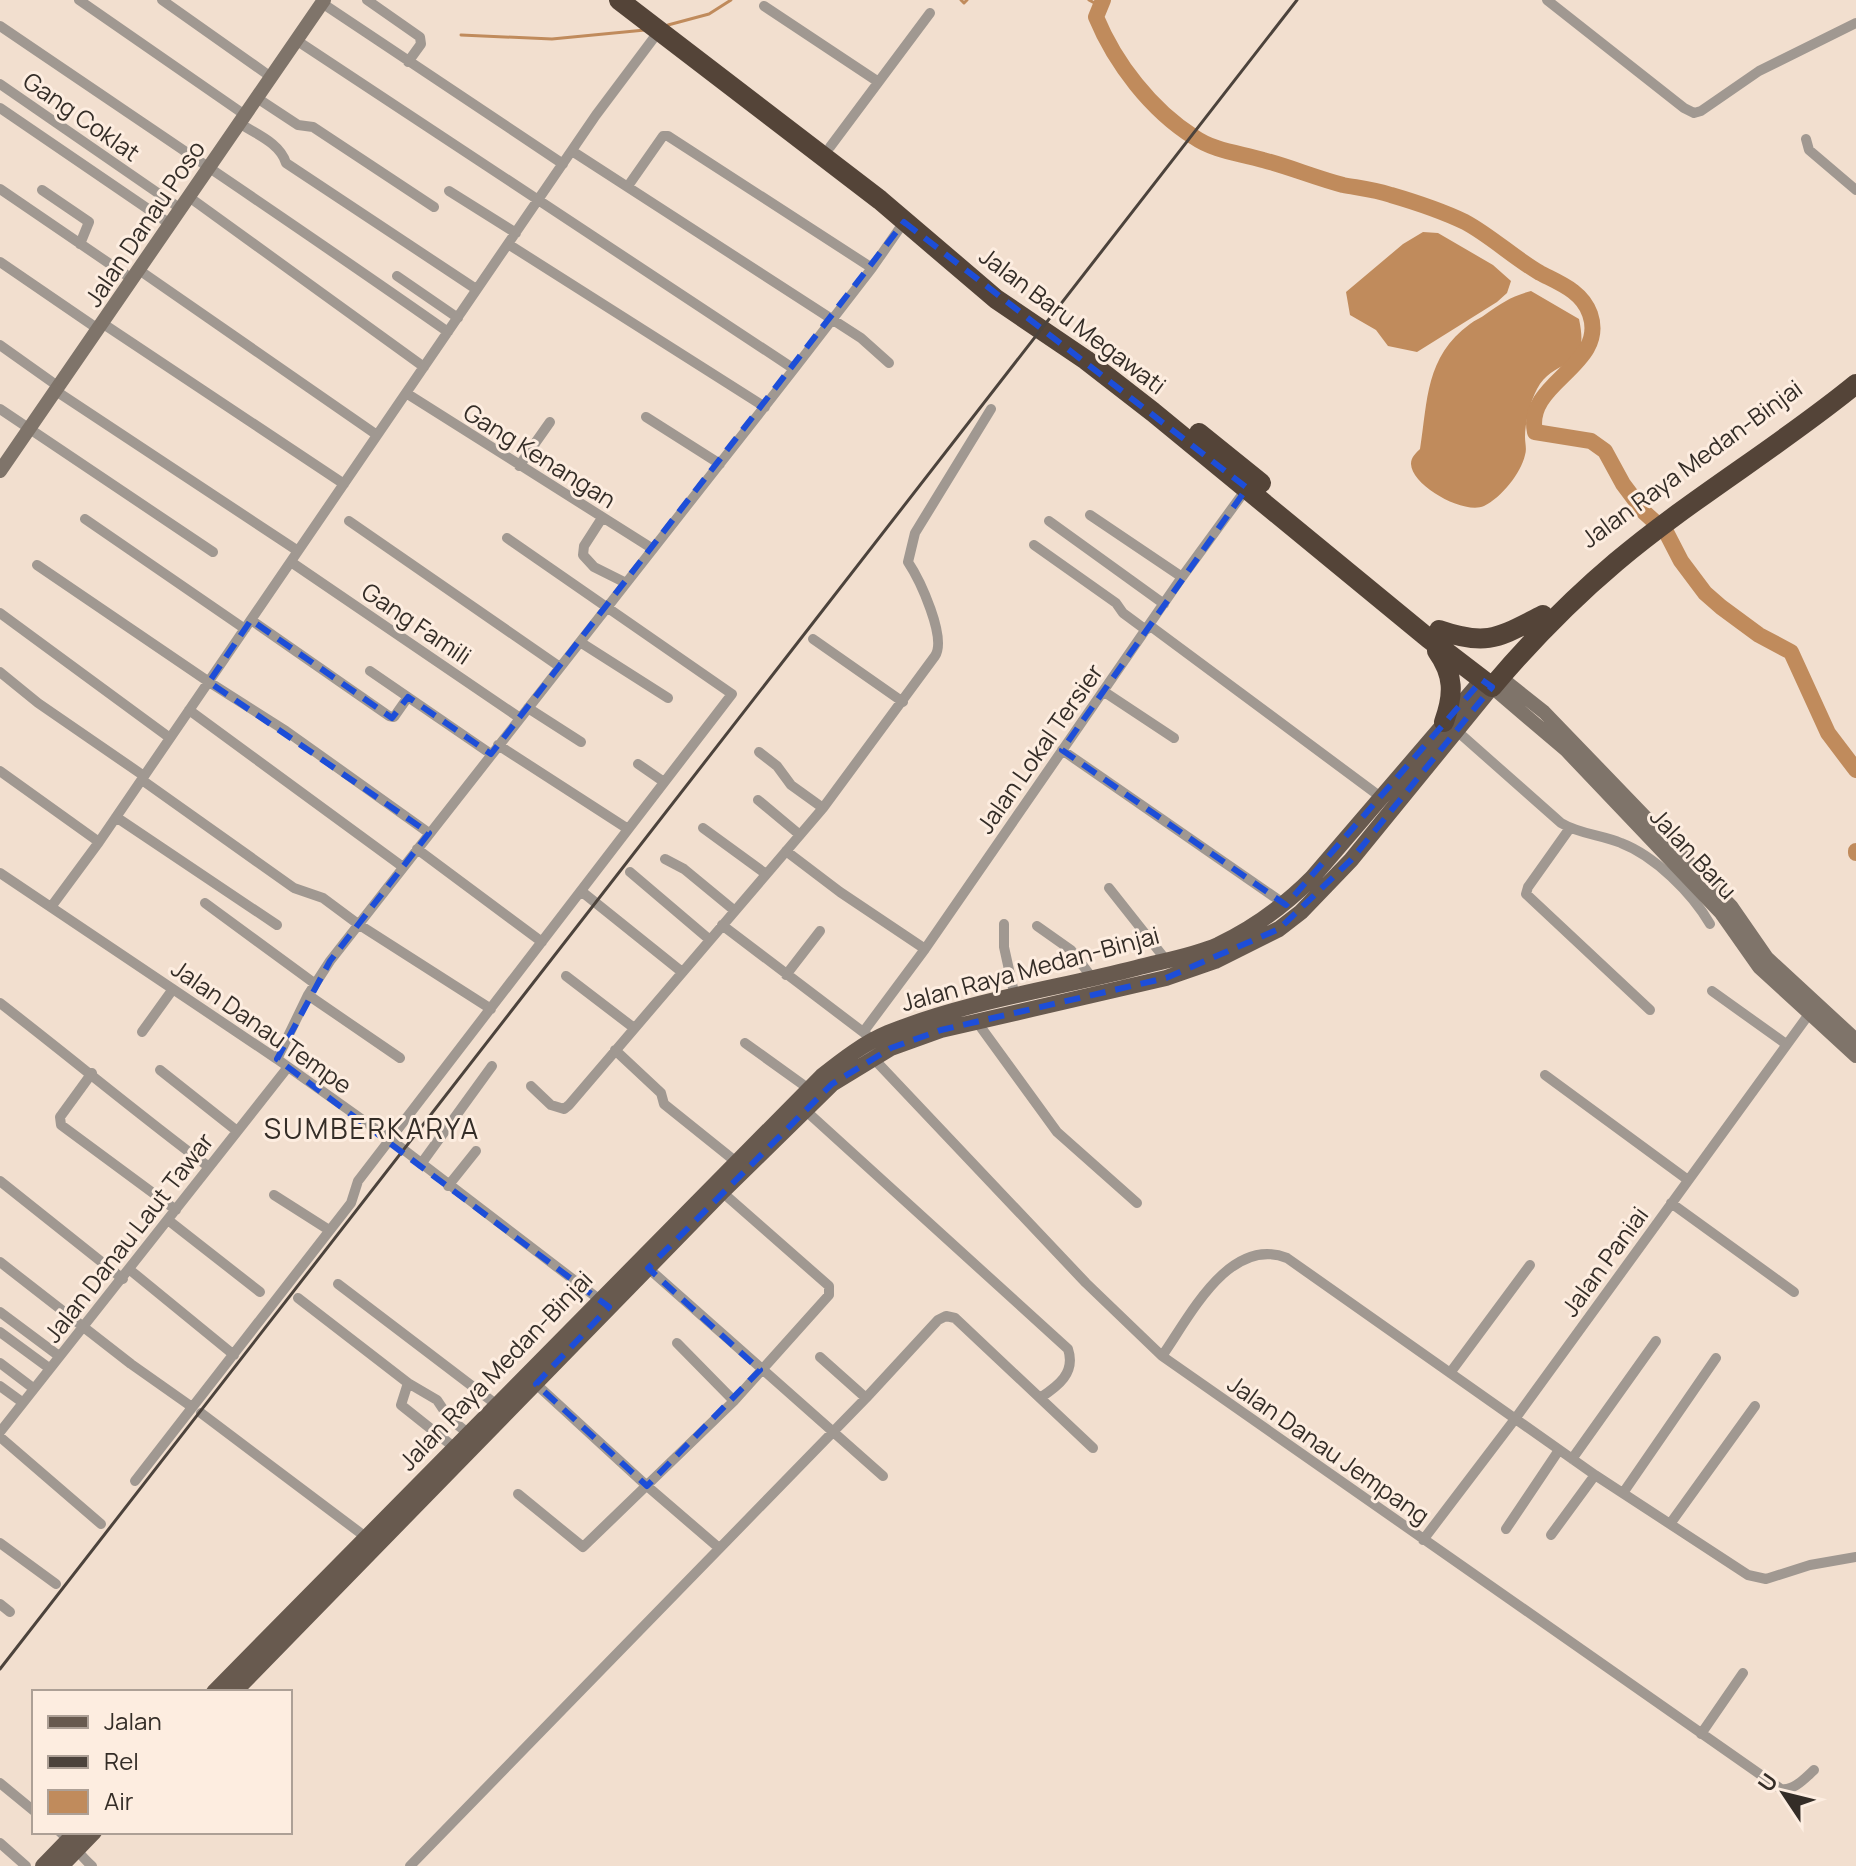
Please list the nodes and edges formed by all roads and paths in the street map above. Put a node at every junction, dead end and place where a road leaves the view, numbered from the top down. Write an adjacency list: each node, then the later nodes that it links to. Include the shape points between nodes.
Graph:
1 (79, 0): 19 (street)
2 (162, 0): 14 (street)
3 (367, 0): 13 (street, via 420,37)
4 (619, 0): 9 (highway, Jalan Baru Megawati)
5 (1547, 0): 10 (street, via 1694,113 1759,71)
6 (323, 2): 12 (street, Jalan Danau Poso); 13 (street)
7 (764, 6): 15 (street)
8 (930, 13): 15 (street)
9 (652, 17): 21 (highway, Jalan Baru Megawati); 22 (street); 33 (highway, Jalan Baru Megawati)
10 (1856, 23)
11 (0, 26): 24 (street)
12 (296, 40): 14 (street, Jalan Danau Poso); 30 (street)
13 (408, 62): 23 (street)
14 (271, 77): 17 (street, Jalan Danau Poso)
15 (877, 81): 21 (street)
16 (0, 84): 31 (street, Gang Coklat)
17 (257, 98): 19 (street, Jalan Danau Poso); 32 (street, via 298,125 313,127)
18 (0, 108): 34 (street)
19 (242, 119): 24 (street, Jalan Danau Poso); 42 (street, via 283,153 286,163)
20 (1806, 139): 28 (street, via 1809,150)
21 (830, 147): 65 (highway, Jalan Baru Megawati)
22 (572, 151): 23 (street); 25 (street)
23 (563, 164): 30 (street)
24 (208, 168): 31 (street, Jalan Danau Poso); 46 (street)
25 (628, 186): 39 (street, via 668,136); 44 (street)
26 (0, 189): 36 (street)
27 (42, 190): 36 (street, via 89,223)
28 (1856, 190)
29 (449, 191): 35 (street)
30 (538, 200): 35 (street); 50 (street)
31 (185, 203): 34 (street, Jalan Danau Poso); 49 (street, Gang Coklat)
32 (434, 207)
33 (904, 222): 39 (street); 65 (highway, Jalan Baru Megawati, via 996,299)
34 (170, 224): 40 (street, Jalan Danau Poso)
35 (516, 233): 37 (street)
36 (80, 244): 40 (street)
37 (508, 244): 42 (street); 55 (street)
38 (0, 262): 45 (street)
39 (872, 268): 44 (street)
40 (136, 275): 45 (street, Jalan Danau Poso); 61 (street)
41 (397, 276): 43 (street)
42 (476, 289): 43 (street)
43 (458, 318): 46 (street)
44 (833, 319): 48 (street); 50 (street)
45 (100, 326): 53 (street, Jalan Danau Poso); 66 (street)
46 (448, 332): 49 (street)
47 (0, 345): 53 (street)
48 (889, 363)
49 (424, 367): 54 (street)
50 (794, 369): 55 (street)
51 (1856, 374): 67 (highway, Jalan Raya Medan-Binjai)
52 (1856, 384): 67 (highway, Jalan Raya Medan-Binjai, via 1815,417)
53 (58, 389): 60 (street, Jalan Danau Poso); 77 (street)
54 (406, 393): 61 (street); 63 (street, Gang Kenangan)
55 (765, 407): 62 (street)
56 (0, 409): 60 (street)
57 (991, 409): 100 (street, via 912,542 908,562 931,612 940,649)
58 (646, 417): 62 (street)
59 (550, 422): 63 (street)
60 (29, 430): 64 (street, Jalan Danau Poso); 78 (street)
61 (377, 435): 66 (street)
62 (720, 464): 76 (street)
63 (519, 466): 69 (street, Gang Kenangan)
64 (0, 471)
65 (1245, 481): 81 (street, Jalan Lokal Tersier); 89 (highway, Jalan Baru Megawati)
66 (344, 484): 77 (street)
67 (1694, 495): 74 (highway, Jalan Raya Medan-Binjai)
68 (1090, 515): 81 (street)
69 (602, 518): 76 (street, Gang Kenangan); 82 (street, via 583,555 594,567)
70 (85, 519): 87 (street)
71 (349, 521): 92 (street)
72 (1049, 521): 83 (street)
73 (507, 538): 84 (street)
74 (1634, 540): 86 (highway, Jalan Raya Medan-Binjai, via 1585,573); 95 (highway, Jalan Raya Medan-Binjai)
75 (1034, 545): 88 (street)
76 (653, 549): 82 (street)
77 (298, 551): 79 (street)
78 (213, 552)
79 (291, 562): 87 (street); 103 (street, Gang Famili)
80 (37, 565): 96 (street)
81 (1182, 577): 83 (street, Jalan Lokal Tersier)
82 (626, 583): 84 (street)
83 (1164, 604): 88 (street, Jalan Lokal Tersier)
84 (608, 606): 91 (street); 114 (street, via 732,694)
85 (0, 613): 105 (street)
86 (1543, 615): 89 (highway, via 1488,639); 95 (highway, Jalan Raya Medan-Binjai)
87 (248, 624): 96 (street); 98 (street, via 389,716 394,717)
88 (1148, 627): 97 (street, Jalan Lokal Tersier); 115 (street)
89 (1434, 634): 95 (highway, Jalan Baru Megawati); 104 (highway, via 1450,676)
90 (813, 639): 100 (street)
91 (580, 642): 92 (street); 99 (street)
92 (560, 667): 101 (street)
93 (370, 671): 98 (street)
94 (0, 672): 113 (street)
95 (1491, 678): 104 (main road, Jalan Raya Medan-Binjai); 132 (street, Jalan Baru, via 1544,712)
96 (209, 682): 102 (street); 122 (street)
97 (1103, 691): 106 (street); 109 (street, Jalan Lokal Tersier)
98 (408, 697): 108 (street)
99 (668, 698)
100 (903, 702): 117 (street)
101 (528, 708): 103 (street); 107 (street)
102 (189, 710): 105 (street); 128 (street)
103 (520, 718): 108 (street)
104 (1450, 726): 115 (main road, Jalan Raya Medan-Binjai); 120 (street); 163 (main road, Jalan Raya Medan-Binjai, via 1351,860 1279,929 1166,978)
105 (170, 738): 113 (street)
106 (1174, 738)
107 (581, 742)
108 (495, 750): 121 (street); 122 (street)
109 (1062, 750): 136 (street); 148 (street, Jalan Lokal Tersier)
110 (759, 752): 117 (street)
111 (638, 764): 114 (street)
112 (0, 771): 124 (street)
113 (143, 778): 118 (street); 139 (street, via 294,888 318,895)
114 (664, 782): 121 (street)
115 (1382, 798): 136 (main road, Jalan Raya Medan-Binjai)
116 (758, 800): 123 (street)
117 (823, 808): 123 (street)
118 (116, 817): 124 (street); 142 (street)
119 (703, 828): 131 (street)
120 (1570, 828): 132 (street, via 1623,843); 162 (street, via 1526,894)
121 (628, 829): 134 (street)
122 (429, 833): 125 (street)
123 (800, 835): 126 (street)
124 (99, 842): 137 (street)
125 (417, 849): 128 (street); 147 (street)
126 (786, 851): 131 (street); 148 (street)
127 (665, 859): 138 (street)
128 (403, 867): 139 (street)
129 (630, 872): 146 (street)
130 (0, 873): 137 (street, Jalan Danau Tempe)
131 (766, 874): 138 (street)
132 (1686, 879): 141 (street); 161 (street, Jalan Baru, via 1731,906 1767,958)
133 (1109, 888): 149 (street)
134 (581, 891): 147 (street); 150 (street)
135 (205, 903): 154 (street)
136 (1286, 905): 149 (main road, Jalan Raya Medan-Binjai, via 1216,945)
137 (51, 907): 155 (street, Jalan Danau Tempe)
138 (735, 911): 143 (street)
139 (358, 924): 154 (street); 160 (street)
140 (1004, 924): 158 (street)
141 (1710, 924)
142 (277, 925)
143 (722, 925): 146 (street); 151 (street, Jalan Danau Jempang)
144 (1037, 926): 153 (street, via 1071,950)
145 (820, 931): 151 (street)
146 (710, 940): 150 (street)
147 (542, 942): 160 (street)
148 (925, 949): 168 (street, Jalan Lokal Tersier)
149 (1166, 960): 153 (main road, Jalan Raya Medan-Binjai)
150 (682, 972): 164 (street)
151 (786, 975): 168 (street, Jalan Danau Jempang)
152 (566, 976): 164 (street)
153 (1093, 979): 158 (main road, Jalan Raya Medan-Binjai)
154 (314, 983): 157 (street)
155 (173, 989): 165 (street); 173 (street, Jalan Danau Tempe)
156 (1712, 991): 169 (street)
157 (308, 995): 172 (street); 173 (street)
158 (1015, 997): 168 (main road, Jalan Raya Medan-Binjai, via 942,1014)
159 (0, 1003): 177 (street)
160 (491, 1009): 183 (street)
161 (1813, 1009): 166 (street, Jalan Baru); 169 (street, Jalan Paniai); 171 (street, Jalan Baru)
162 (1650, 1010)
163 (977, 1022): 168 (main road, Jalan Raya Medan-Binjai, via 891,1048); 193 (street, via 1057,1132)
164 (634, 1028): 170 (street)
165 (142, 1032)
166 (1856, 1040)
167 (745, 1043): 180 (street)
168 (870, 1044): 180 (main road, Jalan Raya Medan-Binjai); 181 (main road, Jalan Raya Medan-Binjai); 214 (street, Jalan Danau Jempang, via 1086,1283)
169 (1786, 1044): 188 (street, Jalan Paniai)
170 (615, 1050): 179 (street, via 564,1109 551,1105); 185 (street, via 661,1093 664,1104)
171 (1856, 1056)
172 (400, 1058)
173 (277, 1059): 175 (street, Jalan Danau Tempe)
174 (492, 1066): 186 (street)
175 (288, 1067): 182 (street, Jalan Danau Laut Tawar); 183 (street, Jalan Danau Tempe)
176 (160, 1070): 182 (street)
177 (92, 1073): 187 (street); 195 (street, via 60,1117 61,1125)
178 (1545, 1075): 188 (street)
179 (531, 1086)
180 (809, 1089): 185 (main road, Jalan Raya Medan-Binjai)
181 (805, 1110): 191 (main road, Jalan Raya Medan-Binjai); 226 (street, via 1068,1349 1071,1359 1065,1378)
182 (237, 1131): 187 (street, Jalan Danau Laut Tawar)
183 (391, 1140): 186 (street, Jalan Danau Tempe); 197 (street)
184 (476, 1151): 190 (street)
185 (735, 1161): 206 (main road, Jalan Raya Medan-Binjai)
186 (421, 1164): 190 (street, Jalan Danau Tempe)
187 (209, 1167): 195 (street, Jalan Danau Laut Tawar)
188 (1688, 1180): 194 (street, Jalan Paniai)
189 (0, 1181): 201 (street)
190 (448, 1186): 206 (street, Jalan Danau Tempe)
191 (722, 1192): 200 (main road, Jalan Raya Medan-Binjai); 219 (street, via 830,1290)
192 (274, 1195): 197 (street)
193 (1137, 1203)
194 (1671, 1203): 204 (street); 234 (street, Jalan Paniai)
195 (176, 1210): 196 (street, Jalan Danau Laut Tawar)
196 (168, 1220): 201 (street, Jalan Danau Laut Tawar); 203 (street)
197 (329, 1230): 212 (street)
198 (0, 1262): 208 (street)
199 (1530, 1265): 220 (street)
200 (648, 1268): 206 (main road, Jalan Raya Medan-Binjai); 219 (street)
201 (126, 1274): 208 (street, Jalan Danau Laut Tawar); 212 (street)
202 (338, 1284): 229 (street)
203 (260, 1292)
204 (1794, 1292)
205 (298, 1298): 221 (street)
206 (604, 1303): 222 (main road, Jalan Raya Medan-Binjai); 229 (main road, Jalan Raya Medan-Binjai)
207 (0, 1312): 213 (street)
208 (85, 1327): 213 (street, Jalan Danau Laut Tawar); 232 (street)
209 (0, 1332): 218 (street)
210 (1656, 1341): 241 (street)
211 (677, 1343): 227 (street)
212 (234, 1355): 232 (street)
213 (59, 1356): 218 (street, Jalan Danau Laut Tawar)
214 (1162, 1356): 220 (street, via 1222,1273 1247,1258 1268,1254 1287,1258); 253 (street, Jalan Danau Jempang)
215 (820, 1357): 225 (street)
216 (1716, 1358): 246 (street)
217 (0, 1363): 224 (street)
218 (49, 1368): 224 (street, Jalan Danau Laut Tawar)
219 (760, 1370): 227 (street); 235 (street)
220 (1450, 1373): 234 (street)
221 (408, 1383): 236 (street, via 437,1400); 238 (street, via 401,1405)
222 (536, 1384): 245 (street); 262 (main road, Jalan Raya Medan-Binjai)
223 (0, 1386): 228 (street)
224 (33, 1388): 228 (street, Jalan Danau Laut Tawar)
225 (866, 1398): 226 (street, via 946,1316 955,1318); 235 (street)
226 (1040, 1398): 239 (street)
227 (734, 1401): 245 (street)
228 (22, 1402): 233 (street, Jalan Danau Laut Tawar)
229 (497, 1405): 236 (main road, Jalan Raya Medan-Binjai)
230 (1755, 1406): 249 (street)
231 (0, 1410): 233 (street)
232 (196, 1410): 244 (street); 252 (street)
233 (12, 1418): 237 (street, Jalan Danau Laut Tawar)
234 (1515, 1419): 240 (street); 253 (street, Jalan Paniai)
235 (833, 1432): 243 (street); 255 (street)
236 (469, 1434): 238 (main road, Jalan Raya Medan-Binjai)
237 (0, 1435): 248 (street)
238 (455, 1448): 252 (main road, Jalan Raya Medan-Binjai)
239 (1093, 1448)
240 (1559, 1450): 241 (street); 250 (street)
241 (1572, 1459): 242 (street)
242 (1595, 1475): 246 (street); 251 (street)
243 (883, 1476)
244 (135, 1481)
245 (647, 1486): 247 (street, via 583,1547); 255 (street)
246 (1623, 1493): 249 (street)
247 (518, 1494)
248 (101, 1524)
249 (1670, 1524): 256 (street, via 1757,1579)
250 (1506, 1529)
251 (1551, 1535)
252 (367, 1538): 261 (main road, Jalan Raya Medan-Binjai)
253 (1423, 1540): 263 (street, Jalan Danau Jempang)
254 (0, 1543): 257 (street)
255 (719, 1548): 273 (street)
256 (1856, 1557)
257 (56, 1584)
258 (0, 1604): 259 (street)
259 (10, 1612)
260 (1743, 1673): 263 (street)
261 (216, 1690)
262 (236, 1690)
263 (1701, 1734): 264 (street, Jalan Danau Jempang, via 1781,1789 1788,1790)
264 (1814, 1770)
265 (0, 1783): 266 (street)
266 (32, 1809)
267 (70, 1839): 270 (main road); 271 (main road); 272 (street)
268 (0, 1843): 269 (street)
269 (26, 1866)
270 (43, 1866)
271 (61, 1866)
272 (92, 1866)
273 (410, 1866)

